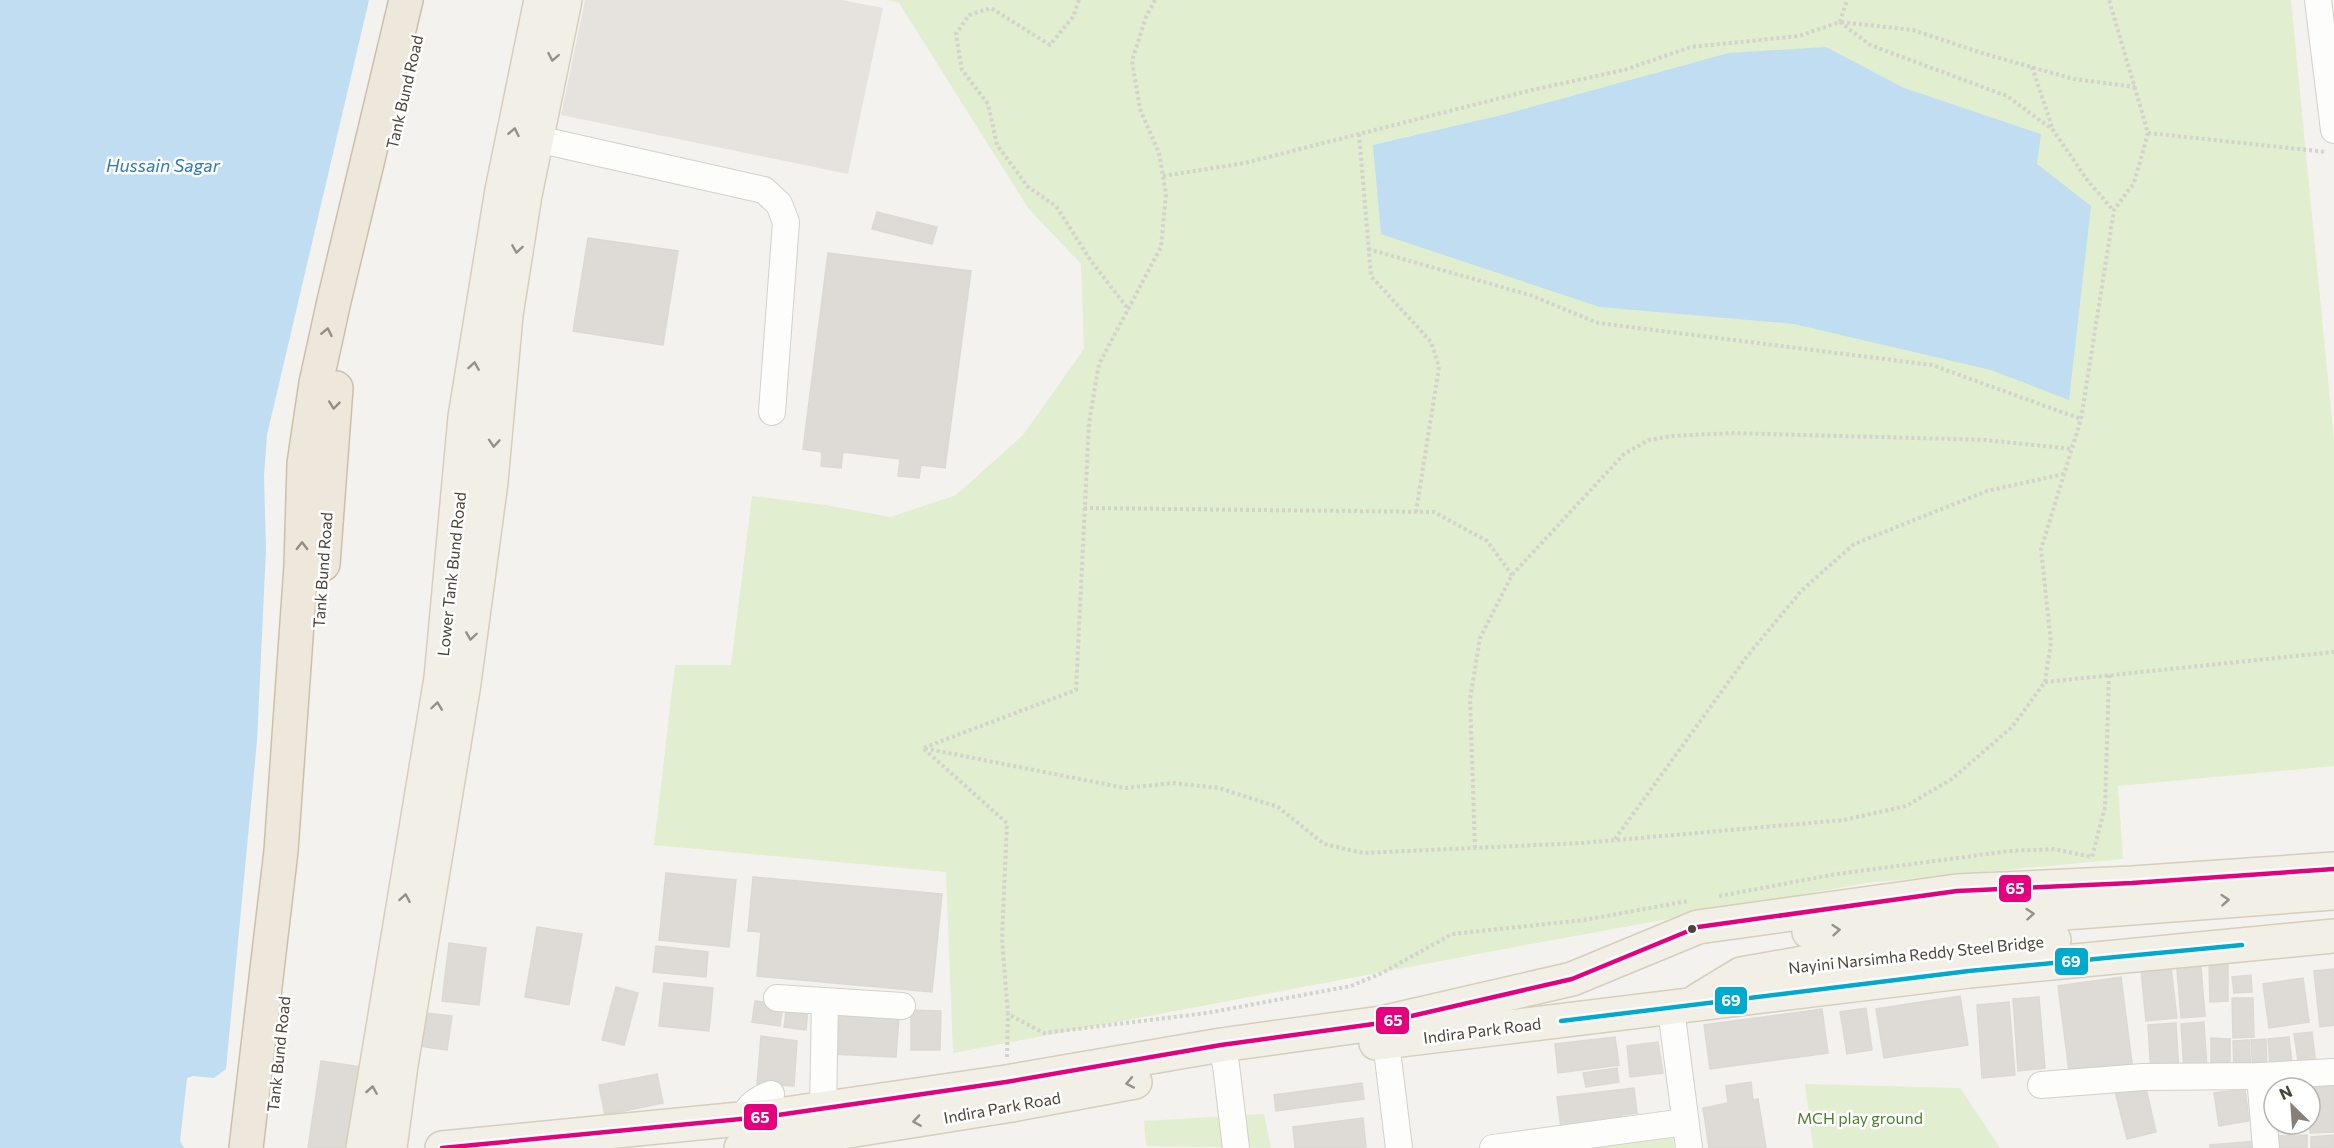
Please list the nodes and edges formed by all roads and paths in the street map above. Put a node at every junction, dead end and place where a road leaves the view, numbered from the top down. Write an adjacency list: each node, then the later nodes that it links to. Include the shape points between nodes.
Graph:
1 (406, 0): 55 (highway, one-way to 1, via 282,839 302,566 304,464 334,301)
2 (425, 0): 56 (highway, Tank Bund Road, one-way to 56, via 336,387 301,852)
3 (541, 0): 57 (main road, Lower Tank Bund Road, one-way to 3, via 441,678 465,417 502,189)
4 (565, 0): 17 (main road, Lower Tank Bund Road, one-way to 17)
5 (1079, 0): 22 (path, via 1073,17 1050,45 991,8 969,15 956,34 962,70 988,104 997,145 1028,187 1056,206)
6 (1155, 0): 19 (path, via 1132,61 1140,109 1159,153)
7 (1847, 0): 10 (path)
8 (2109, 0): 12 (path)
9 (2318, 0): 14 (street)
10 (1840, 22): 11 (path, via 1913,30); 13 (path, via 1870,45 2007,96); 16 (path, via 1799,36 1691,47 1624,70)
11 (2032, 68): 12 (path, via 2074,79); 13 (path)
12 (2135, 87): 15 (path)
13 (2053, 130): 20 (path, via 2088,181)
14 (2334, 130)
15 (2148, 133): 18 (path); 20 (path, via 2134,183)
16 (1359, 134): 19 (path, via 1245,163); 21 (path)
17 (537, 139): 23 (street, via 764,190 779,204 786,222); 58 (main road, Lower Tank Bund Road, one-way to 58, via 506,315 491,482 464,683)
18 (2334, 153)
19 (1163, 176): 22 (path, via 1166,194 1161,248)
20 (2114, 210): 24 (path)
21 (1368, 249): 24 (path, via 1530,295 1598,323 1932,365); 28 (path, via 1371,276 1431,342 1439,367)
22 (1129, 310): 27 (path, via 1099,364 1089,423)
23 (772, 412)
24 (2081, 419): 25 (path)
25 (2072, 449): 26 (path); 29 (path, via 1986,440 1732,433 1649,440 1624,454)
26 (2064, 474): 32 (path, via 2041,549 2051,643); 34 (path, via 1987,491 1854,544 1802,590 1749,655)
27 (1084, 508): 28 (path); 33 (path, via 1076,690)
28 (1416, 512): 29 (path, via 1434,512 1486,541)
29 (1512, 575): 35 (path, via 1480,638 1470,699)
30 (2334, 652): 31 (path)
31 (2109, 675): 32 (path); 37 (path, via 2105,807 2092,857 2054,849 2010,851 1837,874)
32 (2045, 682): 34 (path, via 2012,727 1952,778 1906,806 1844,820)
33 (923, 748): 35 (path, via 1125,788 1173,783 1219,788 1278,807 1324,844 1363,853); 44 (path, via 1007,824 1002,939)
34 (1615, 840): 35 (path)
35 (1475, 848)
36 (2329, 874): 37 (main road, Indira Park Road, via 1957,891); 37 (main road, Nayini Narsimha Reddy Steel Bridge, one-way to 36, via 1746,938 2065,912)
37 (1702, 908): 44 (path, via 1452,934 1351,986 1207,1013 1044,1033); 45 (main road, Indira Park Road, via 1572,980)
38 (2334, 917): 43 (main road, Nayini Narsimha Reddy Steel Bridge, via 1786,966 1741,974)
39 (2334, 936): 43 (main road, Indira Park Road, via 1969,971)
40 (777, 998): 41 (street)
41 (825, 1001): 42 (street); 51 (street)
42 (902, 1006)
43 (1679, 1008): 45 (main road, Indira Park Road); 52 (street)
44 (1008, 1014): 49 (path)
45 (1383, 1032): 46 (main road, Indira Park Road); 61 (street)
46 (1224, 1055): 49 (main road, Indira Park Road); 53 (main road, Indira Park Road, one-way to 53, via 1012,1106); 60 (street)
47 (2334, 1072): 48 (street)
48 (2260, 1076): 50 (street, via 2143,1077); 63 (street)
49 (1006, 1082): 51 (main road, Indira Park Road)
50 (2042, 1085)
51 (798, 1102): 53 (main road, Indira Park Road); 53 (street, via 759,1098 750,1105)
52 (1685, 1122): 54 (street); 62 (street)
53 (748, 1140): 59 (main road, Indira Park Road)
54 (1506, 1147)
55 (246, 1148)
56 (268, 1148)
57 (363, 1148)
58 (390, 1148)
59 (442, 1148)
60 (1236, 1148)
61 (1399, 1148)
62 (1689, 1148)
63 (2266, 1148)

